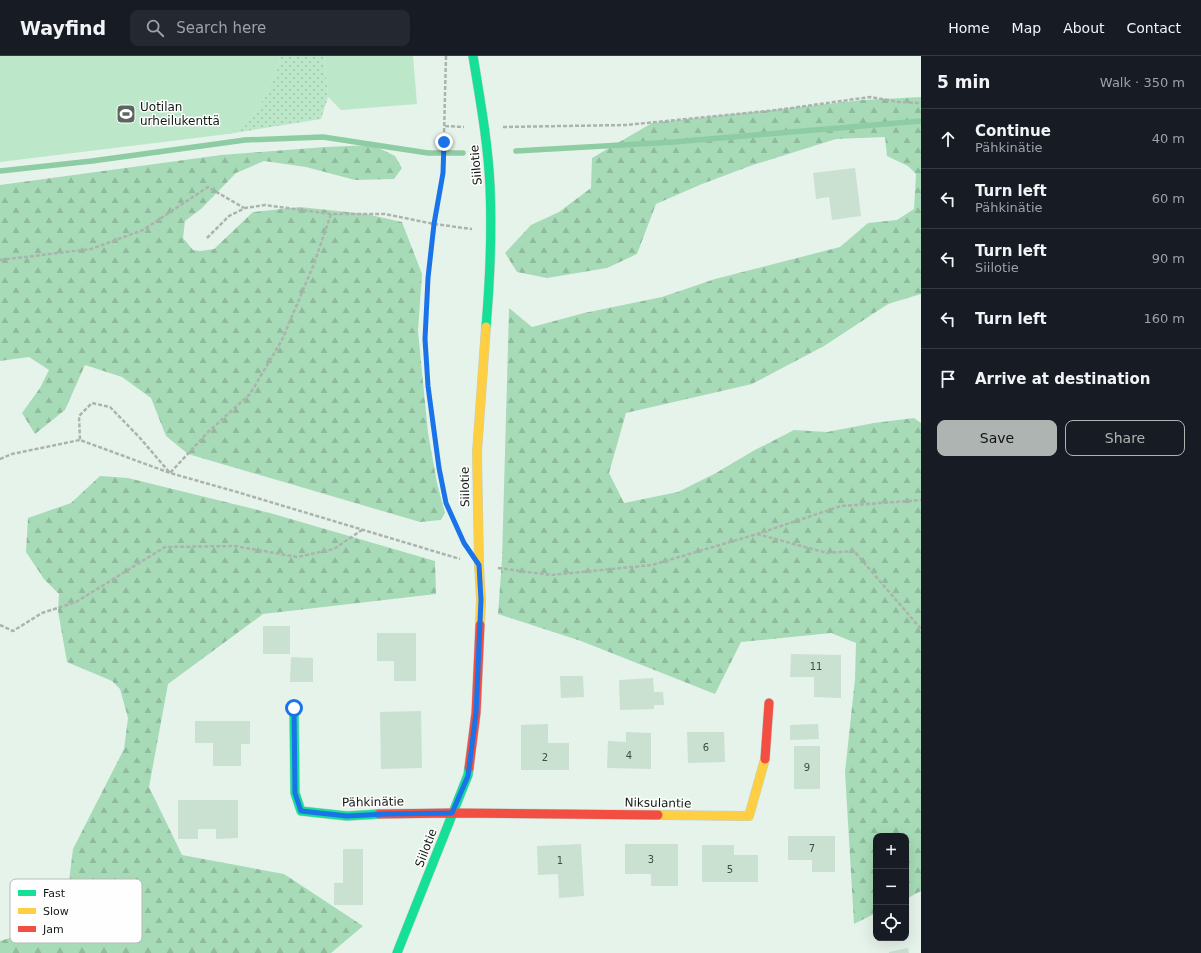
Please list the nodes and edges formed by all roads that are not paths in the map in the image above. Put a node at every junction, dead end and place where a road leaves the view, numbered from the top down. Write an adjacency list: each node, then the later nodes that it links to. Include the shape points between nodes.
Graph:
1 (473, 56): 4 (street, Siilotie, via 490,186 490,279 477,452 481,600 476,713 468,776)
2 (769, 703): 4 (street, Niksulantie, via 765,757 749,816)
3 (294, 708): 4 (street, Pähkinätie, via 295,793 301,811 347,816)
4 (452, 813): 5 (street, Siilotie)
5 (397, 953)

